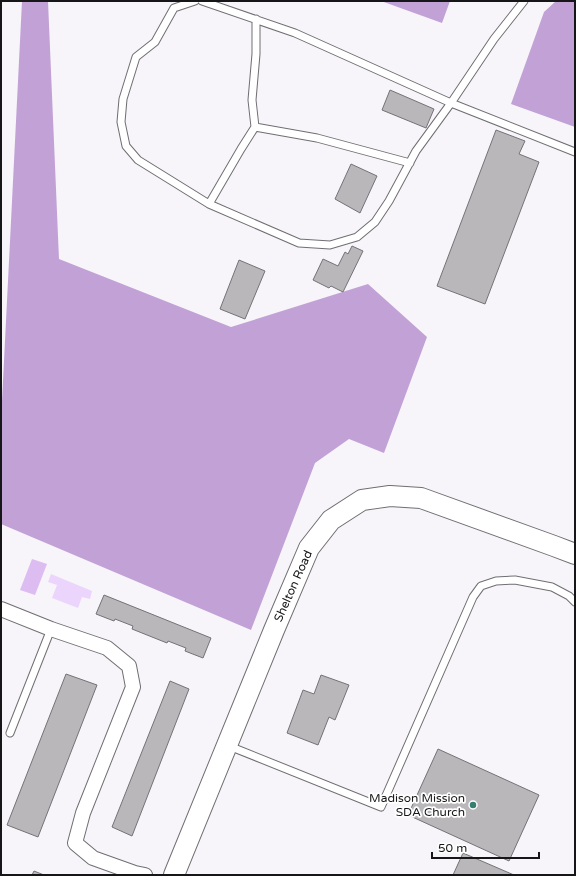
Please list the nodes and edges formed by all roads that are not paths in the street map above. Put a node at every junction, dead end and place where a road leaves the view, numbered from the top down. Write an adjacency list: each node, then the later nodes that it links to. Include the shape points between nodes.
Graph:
1 (195, 1): 9 (lane, via 174,8 155,42 136,57 123,99 121,122 126,146 138,160)
2 (202, 1): 4 (lane)
3 (524, 1): 5 (lane, via 494,39)
4 (256, 19): 5 (lane, via 294,33); 6 (lane, via 252,100)
5 (451, 104): 7 (lane); 8 (lane)
6 (255, 127): 8 (lane, via 317,138); 9 (lane)
7 (575, 152)
8 (410, 163): 9 (lane, via 375,222 357,237 330,245 299,243)
9 (209, 204)
10 (575, 554): 15 (street, Shelton Road, via 421,498 390,496 362,500 331,520 309,548)
11 (575, 602): 15 (lane, via 552,587 515,580 496,581 481,586 473,597 382,807)
12 (1, 609): 13 (street)
13 (50, 629): 14 (lane); 16 (street, via 107,648 129,666 133,687 83,813 75,843 93,858)
14 (10, 733)
15 (227, 745): 17 (street, Shelton Road)
16 (145, 875)
17 (174, 875)

